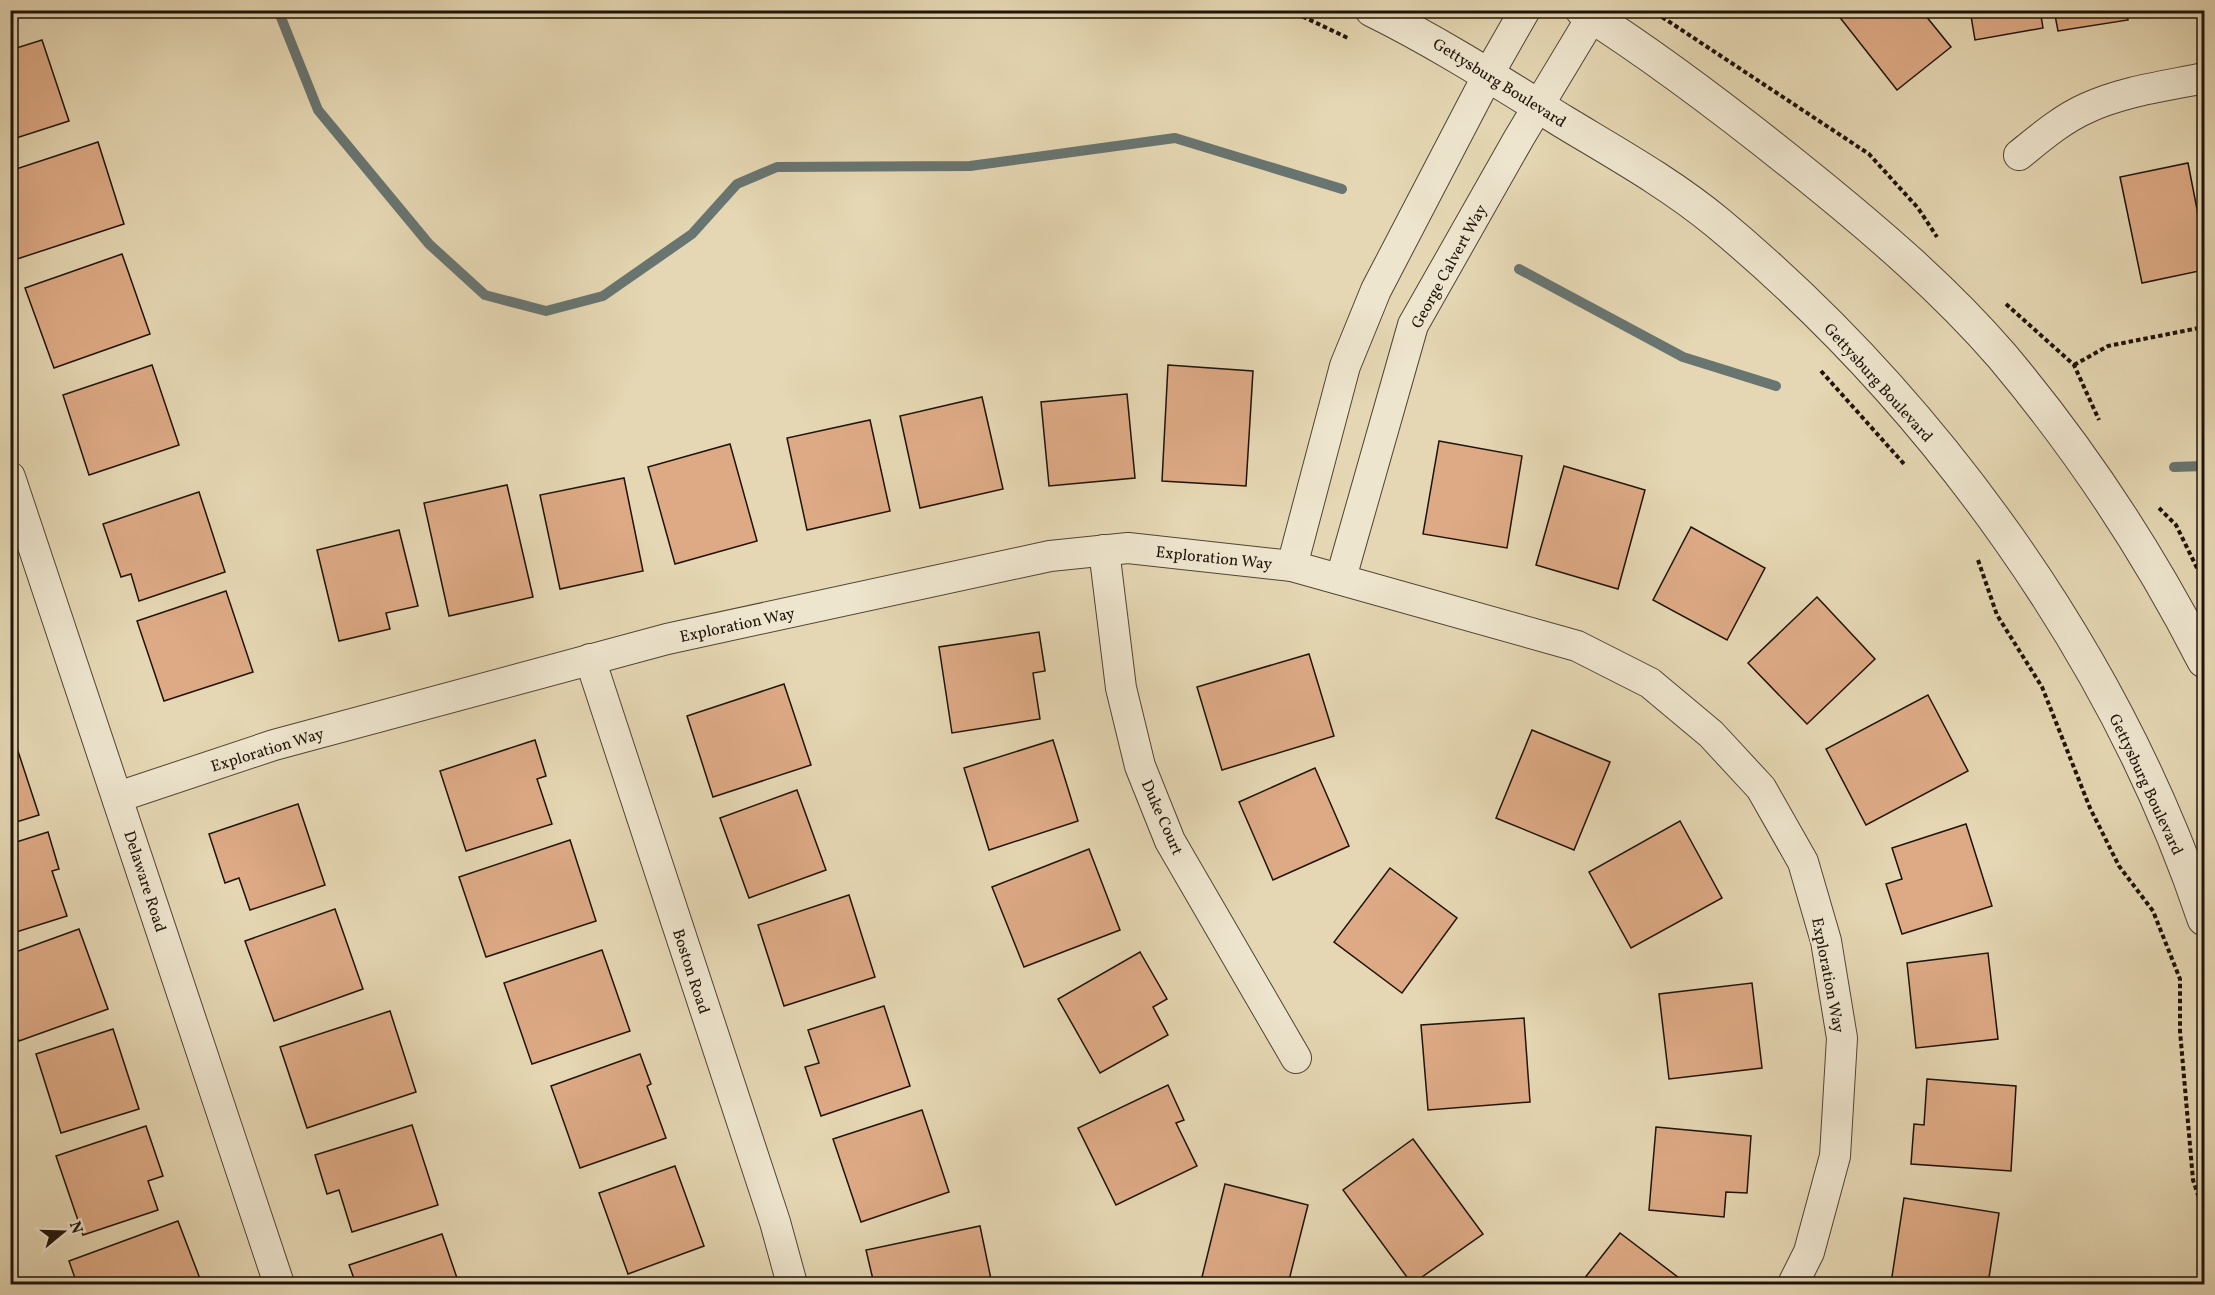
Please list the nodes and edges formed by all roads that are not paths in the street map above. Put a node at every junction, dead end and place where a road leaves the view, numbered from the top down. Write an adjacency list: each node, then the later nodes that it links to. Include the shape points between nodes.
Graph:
1 (1372, 10): 4 (street, Gettysburg Boulevard, via 1427,37)
2 (1525, 10): 4 (street)
3 (1590, 13): 6 (street, George Calvert Way); 13 (street, via 1710,98 1858,216 1934,283 2001,356 2065,436 2172,599)
4 (1488, 75): 6 (street, Gettysburg Boulevard); 10 (street, via 1376,290 1345,366)
5 (2205, 78): 7 (street, via 2110,98 2062,122)
6 (1538, 106): 11 (street, George Calvert Way, via 1413,325); 15 (street, Gettysburg Boulevard, via 1658,179 1778,275 1902,404 1967,483 2022,559 2120,721 2164,813)
7 (2019, 155)
8 (10, 477): 14 (street, Delaware Road)
9 (1104, 550): 10 (street, Exploration Way, via 1128,548); 12 (street, Exploration Way, via 1027,561); 16 (street, Duke Court, via 1121,688 1140,766 1170,841)
10 (1292, 566): 11 (street, Exploration Way)
11 (1341, 578): 19 (street, Exploration Way, via 1577,646 1650,683 1711,734 1761,788 1803,862 1826,941 1842,1038 1834,1156 1809,1252)
12 (590, 659): 14 (street, Exploration Way, via 274,745); 18 (street, Boston Road)
13 (2205, 661)
14 (118, 797): 17 (street, Delaware Road)
15 (2205, 919)
16 (1296, 1058)
17 (279, 1284)
18 (792, 1284)
19 (1792, 1284)

